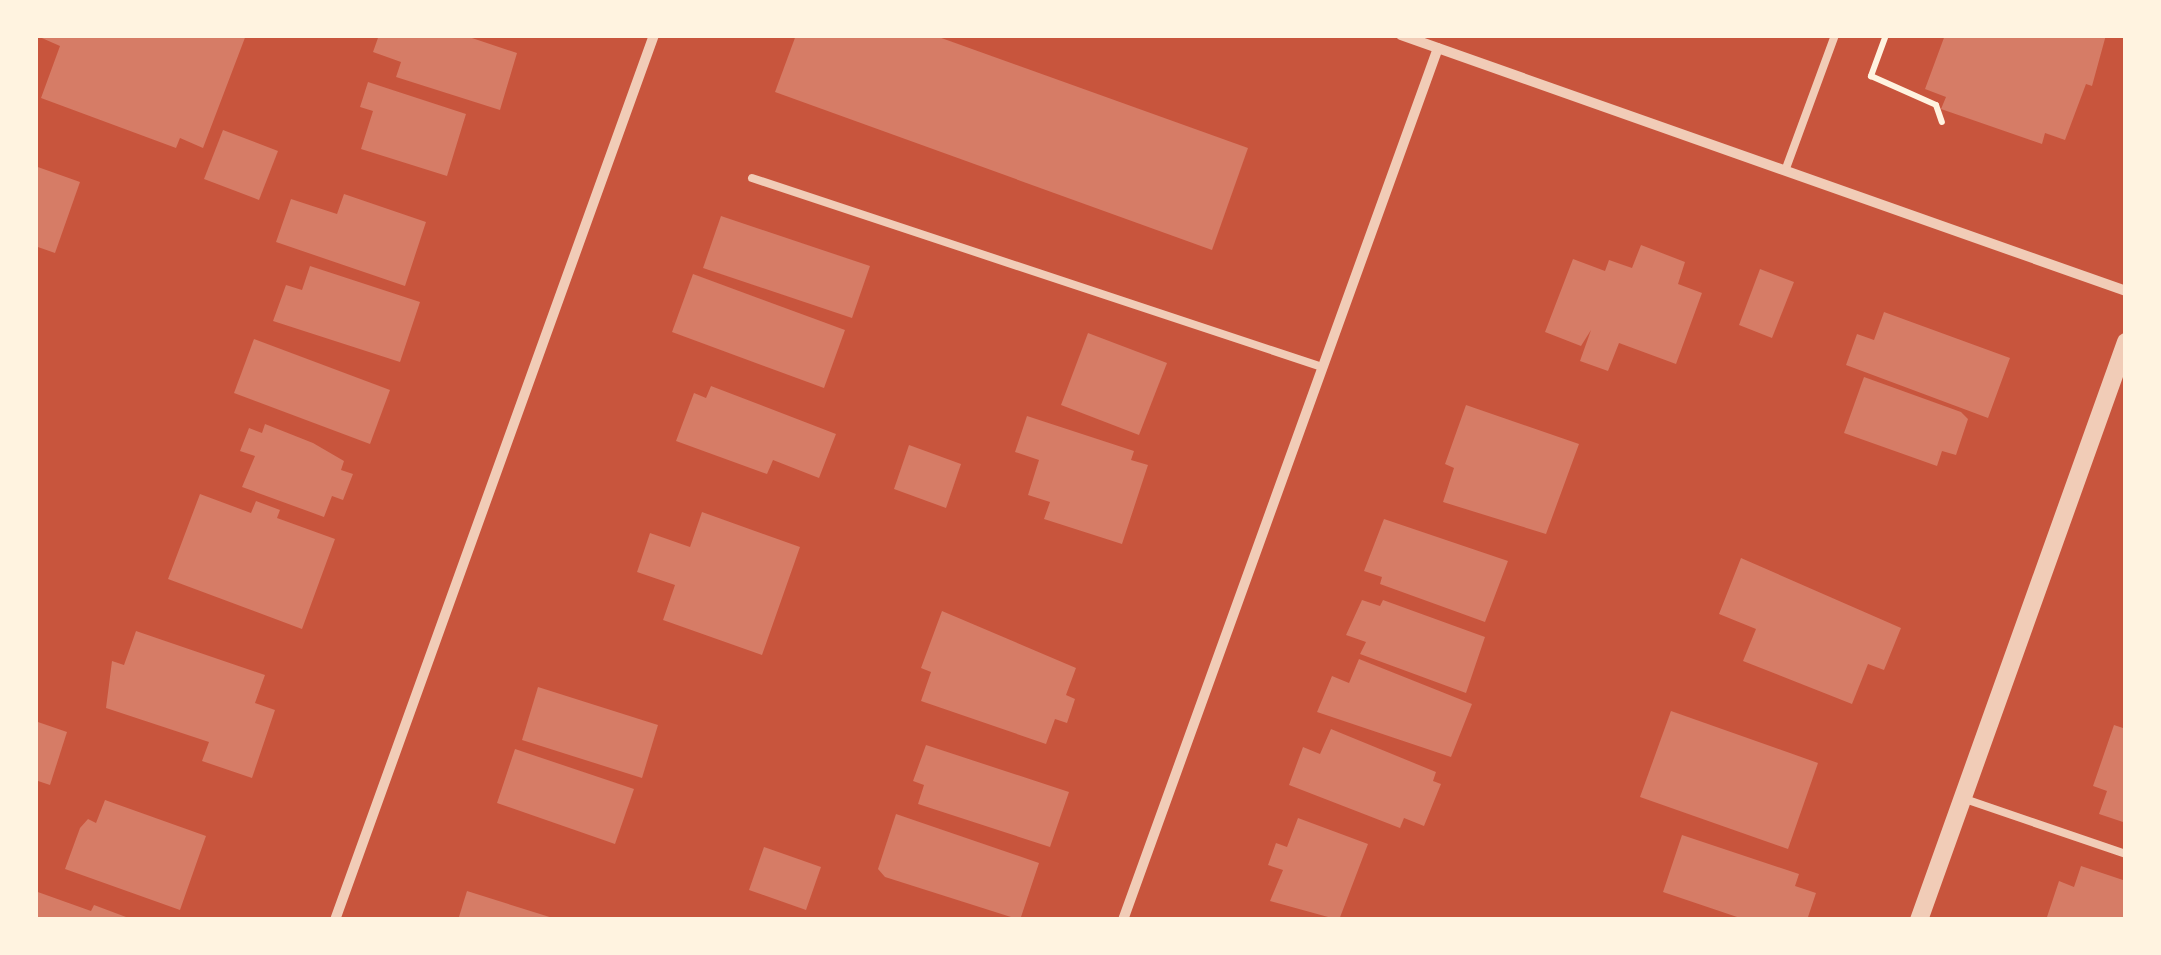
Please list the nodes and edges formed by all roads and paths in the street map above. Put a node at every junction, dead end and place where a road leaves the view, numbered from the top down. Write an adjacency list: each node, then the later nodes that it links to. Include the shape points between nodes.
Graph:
1 (654, 35): 14 (street)
2 (1402, 35): 5 (street)
3 (1835, 35): 7 (lane)
4 (1886, 35): 6 (path, via 1871,76 1936,106)
5 (1438, 48): 7 (street); 11 (street)
6 (1942, 122)
7 (1786, 170): 9 (street)
8 (752, 178): 11 (lane)
9 (2126, 291)
10 (2126, 342): 12 (street)
11 (1322, 367): 15 (street)
12 (1963, 798): 13 (lane); 16 (street)
13 (2126, 854)
14 (336, 920)
15 (1123, 920)
16 (1920, 920)

